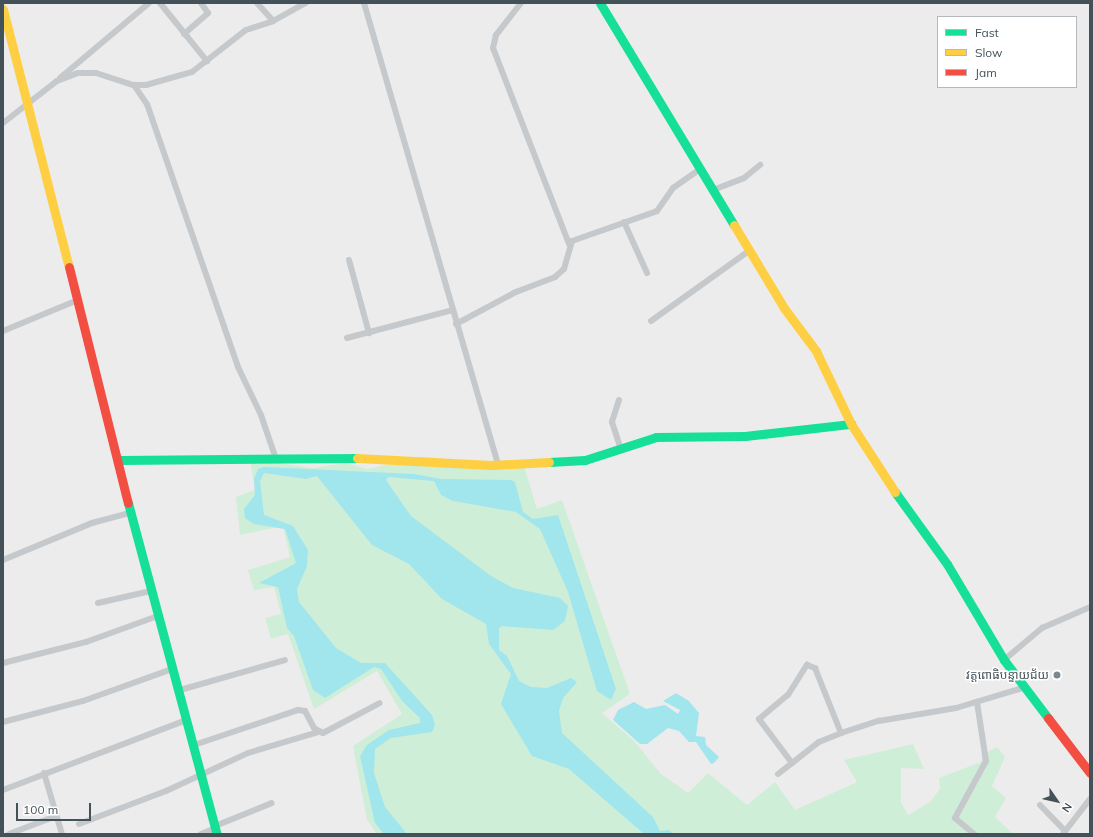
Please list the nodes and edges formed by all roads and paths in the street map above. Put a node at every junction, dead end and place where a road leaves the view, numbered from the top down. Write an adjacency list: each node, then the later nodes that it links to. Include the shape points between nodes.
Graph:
1 (148, 3): 13 (street)
2 (160, 3): 11 (street)
3 (201, 3): 11 (street, via 208,14)
4 (257, 3): 10 (street)
5 (306, 3): 10 (street)
6 (364, 3): 26 (street)
7 (521, 3): 21 (street, via 496,35 493,48)
8 (600, 3): 18 (street)
9 (3, 9): 15 (street)
10 (273, 21): 12 (street, via 246,30)
11 (184, 34): 12 (street)
12 (207, 61): 14 (street, via 177,78)
13 (57, 81): 14 (street, via 78,73 96,72); 15 (street)
14 (134, 85): 35 (street, via 147,104 238,367 261,415)
15 (26, 103): 16 (street); 25 (street)
16 (3, 123)
17 (760, 165): 19 (street, via 744,178)
18 (700, 169): 19 (street); 20 (street, via 673,188 661,208)
19 (713, 190): 22 (street)
20 (624, 222): 21 (street); 24 (street)
21 (569, 244): 28 (street, via 562,273)
22 (750, 250): 27 (street); 33 (street, via 784,308 816,351)
23 (349, 260): 30 (street)
24 (647, 273)
25 (78, 300): 29 (street); 36 (street)
26 (453, 310): 28 (street); 30 (street)
27 (651, 321)
28 (456, 324): 37 (street)
29 (3, 331)
30 (369, 333): 31 (street)
31 (347, 338)
32 (619, 400): 34 (street, via 612,422)
33 (851, 424): 34 (street, via 745,436 656,438); 45 (street, via 947,564)
34 (621, 449): 37 (street, via 585,460)
35 (275, 456): 36 (street); 37 (street)
36 (119, 460): 38 (street)
37 (498, 464)
38 (130, 514): 39 (street, via 85,525); 40 (street)
39 (3, 560)
40 (151, 591): 41 (street); 43 (street)
41 (98, 603)
42 (1090, 607): 45 (street, via 1042,628)
43 (158, 616): 46 (street, via 86,642); 47 (street)
44 (285, 660): 49 (street)
45 (1004, 660): 48 (street)
46 (3, 663)
47 (172, 669): 49 (street); 53 (street, via 83,702)
48 (1026, 687): 50 (street); 59 (street)
49 (180, 690): 52 (street)
50 (977, 702): 55 (street); 73 (street, via 986,761 955,818)
51 (380, 703): 54 (street, via 323,733)
52 (186, 720): 56 (street); 58 (street)
53 (3, 722)
54 (318, 732): 56 (street, via 305,711 298,710); 61 (street, via 248,754)
55 (841, 733): 57 (street, via 819,742); 57 (street, via 815,668 807,665 788,695 759,719)
56 (194, 745): 61 (street)
57 (792, 763): 60 (street)
58 (44, 773): 62 (street); 66 (street)
59 (1090, 773)
60 (778, 774)
61 (200, 776): 67 (street); 68 (street)
62 (3, 790)
63 (1090, 799): 69 (street)
64 (272, 803): 68 (street)
65 (1040, 805): 69 (street)
66 (56, 816): 70 (street); 71 (street)
67 (79, 824)
68 (216, 829): 72 (street)
69 (1064, 833)
70 (9, 834)
71 (62, 834)
72 (202, 834)
73 (974, 834)

